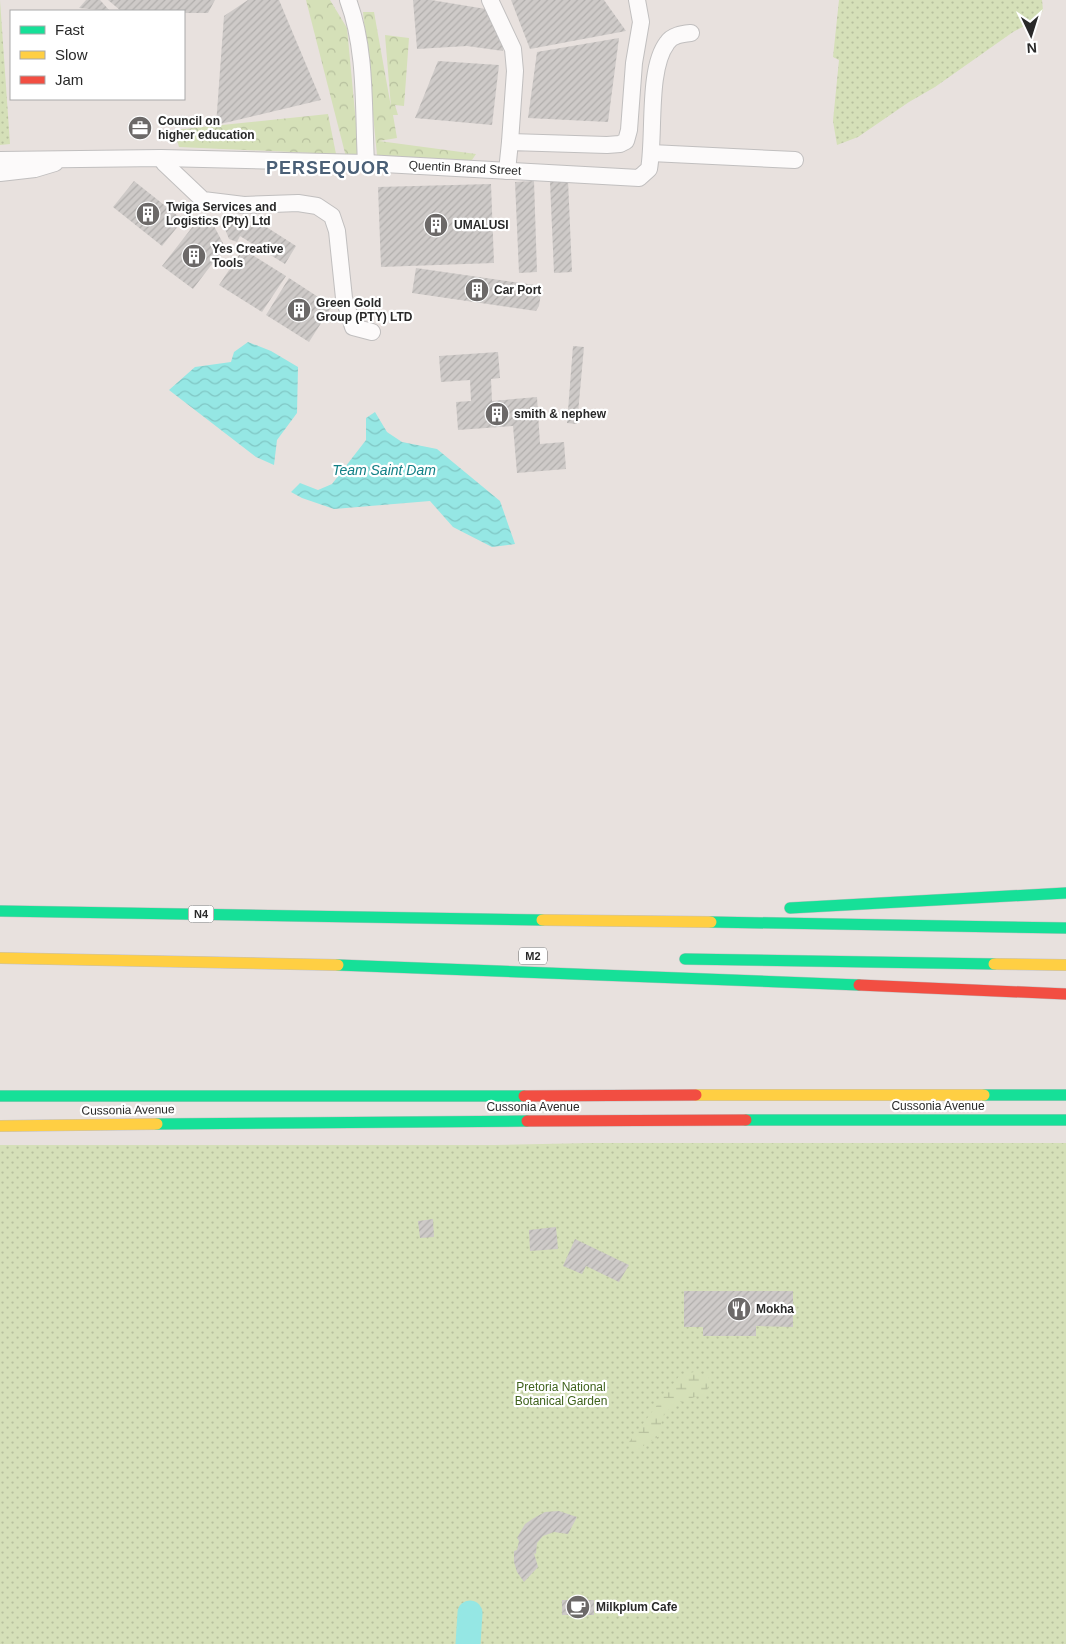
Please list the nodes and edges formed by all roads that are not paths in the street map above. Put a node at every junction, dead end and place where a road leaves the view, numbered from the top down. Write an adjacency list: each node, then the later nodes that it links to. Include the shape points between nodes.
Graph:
1 (348, 0): 10 (street, via 361,57)
2 (490, 0): 5 (street, via 513,49 515,71)
3 (637, 0): 5 (street, via 641,22 626,141 607,145)
4 (691, 33): 6 (street, via 671,38 663,49 655,84)
5 (510, 142): 12 (street)
6 (651, 153): 9 (street); 12 (street, Quentin Brand Street, via 647,173 639,178)
7 (0, 160): 8 (street, Quentin Brand Street)
8 (61, 160): 10 (street, Quentin Brand Street, via 161,158); 13 (street, Quentin Brand Street, via 35,169)
9 (796, 160)
10 (366, 162): 12 (street, Quentin Brand Street)
11 (164, 163): 14 (street, via 203,200 244,205 298,203 317,206 332,216 337,231 344,298 353,328)
12 (507, 171)
13 (0, 173)
14 (372, 332)
15 (1066, 893): 16 (main road)
16 (774, 908)
17 (728, 910): 19 (main road)
18 (0, 911): 19 (main road, N4)
19 (402, 918): 20 (main road)
20 (1066, 928)
21 (0, 947): 22 (main road)
22 (249, 951)
23 (0, 958): 26 (main road, via 362,965)
24 (669, 959): 25 (main road)
25 (1066, 965)
26 (1066, 994)
27 (29, 1084): 30 (main road, via 48,1087)
28 (1066, 1094): 30 (main road, Cussonia Avenue)
29 (0, 1096): 30 (main road, Cussonia Avenue)
30 (66, 1096)
31 (1066, 1120): 32 (main road, Cussonia Avenue, via 364,1121)
32 (0, 1126)

